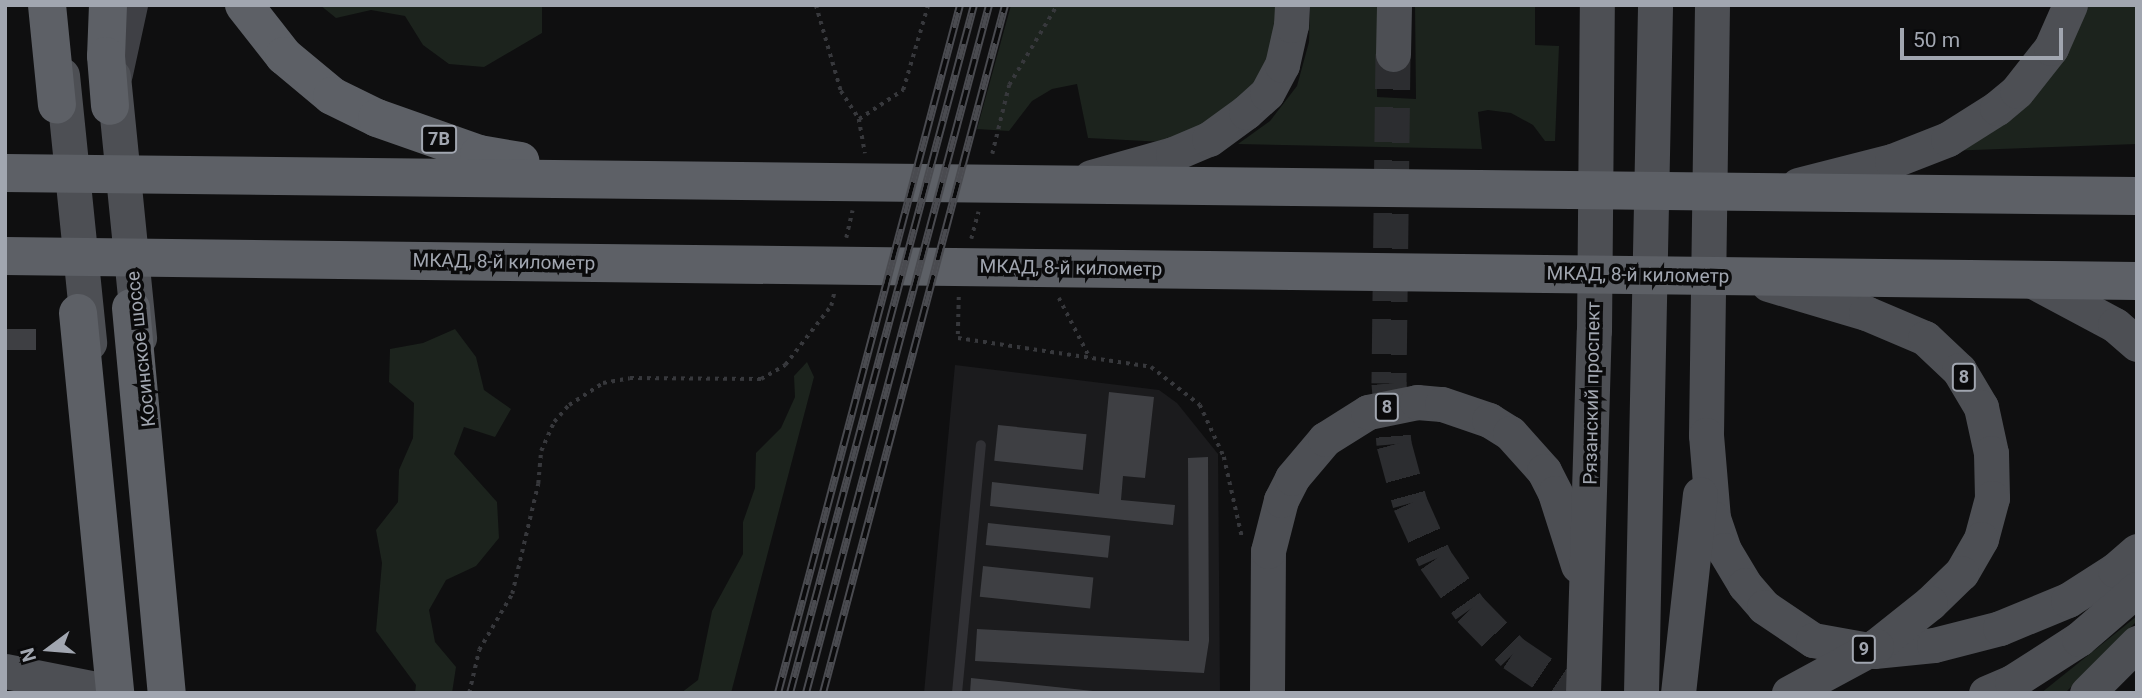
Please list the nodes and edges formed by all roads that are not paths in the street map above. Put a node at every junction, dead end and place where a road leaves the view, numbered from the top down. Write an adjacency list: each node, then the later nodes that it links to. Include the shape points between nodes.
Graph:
1 (47, 5): 13 (highway)
2 (55, 5): 40 (main road)
3 (107, 5): 14 (highway); 41 (main road, Косинское шоссе)
4 (132, 5): 14 (main road)
5 (244, 5): 16 (highway, 7B, via 284,56 332,96 377,118 479,153)
6 (1292, 5): 18 (main road, via 1282,65 1267,93 1246,113 1209,139 1173,154)
7 (1394, 5): 12 (main road)
8 (1712, 5): 31 (main road)
9 (2070, 5): 19 (main road, via 2051,48 2017,91 1948,139 1892,161 1805,184)
10 (1597, 7): 35 (main road, Рязанский проспект)
11 (1655, 13): 45 (main road)
12 (1393, 54)
13 (57, 105)
14 (110, 106)
15 (5, 173): 16 (highway)
16 (612, 178): 18 (highway)
17 (2137, 181): 20 (main road)
18 (1062, 183): 19 (highway)
19 (1740, 192): 20 (highway)
20 (1943, 194): 21 (highway)
21 (2137, 196)
22 (5, 256): 23 (highway, МКАД, 8-й километр)
23 (139, 258): 24 (highway); 25 (highway, МКАД, 8-й километр)
24 (5, 272)
25 (1739, 277): 26 (highway, МКАД, 8-й километр); 46 (main road, 8, via 1866,313 1925,338 1959,370 1981,407 1991,453 1992,498 1980,539 1961,573 1876,646)
26 (2031, 280): 27 (highway, МКАД, 8-й километр); 30 (main road, via 2115,325)
27 (2137, 281)
28 (131, 308): 41 (highway)
29 (78, 313): 39 (highway)
30 (2137, 344)
31 (1706, 435): 33 (main road, 9, via 1713,518 1724,550 1765,607 1813,639 1874,651 1934,645 2000,628 2068,600); 38 (main road)
32 (981, 445): 42 (lane)
33 (2137, 551)
34 (2137, 589): 47 (main road, via 2079,639 2012,682)
35 (1587, 624): 43 (main road, 8, via 1576,555 1555,493 1529,451 1489,419 1466,410 1442,404 1392,405 1357,418 1325,439 1292,478 1281,500 1268,551); 44 (main road, Рязанский проспект)
36 (2137, 643): 48 (main road)
37 (5, 671): 39 (main road)
38 (1680, 692)
39 (116, 693)
40 (124, 693)
41 (171, 693)
42 (957, 693)
43 (1267, 693)
44 (1583, 693)
45 (1641, 693)
46 (1789, 693)
47 (1986, 693)
48 (2087, 693)

